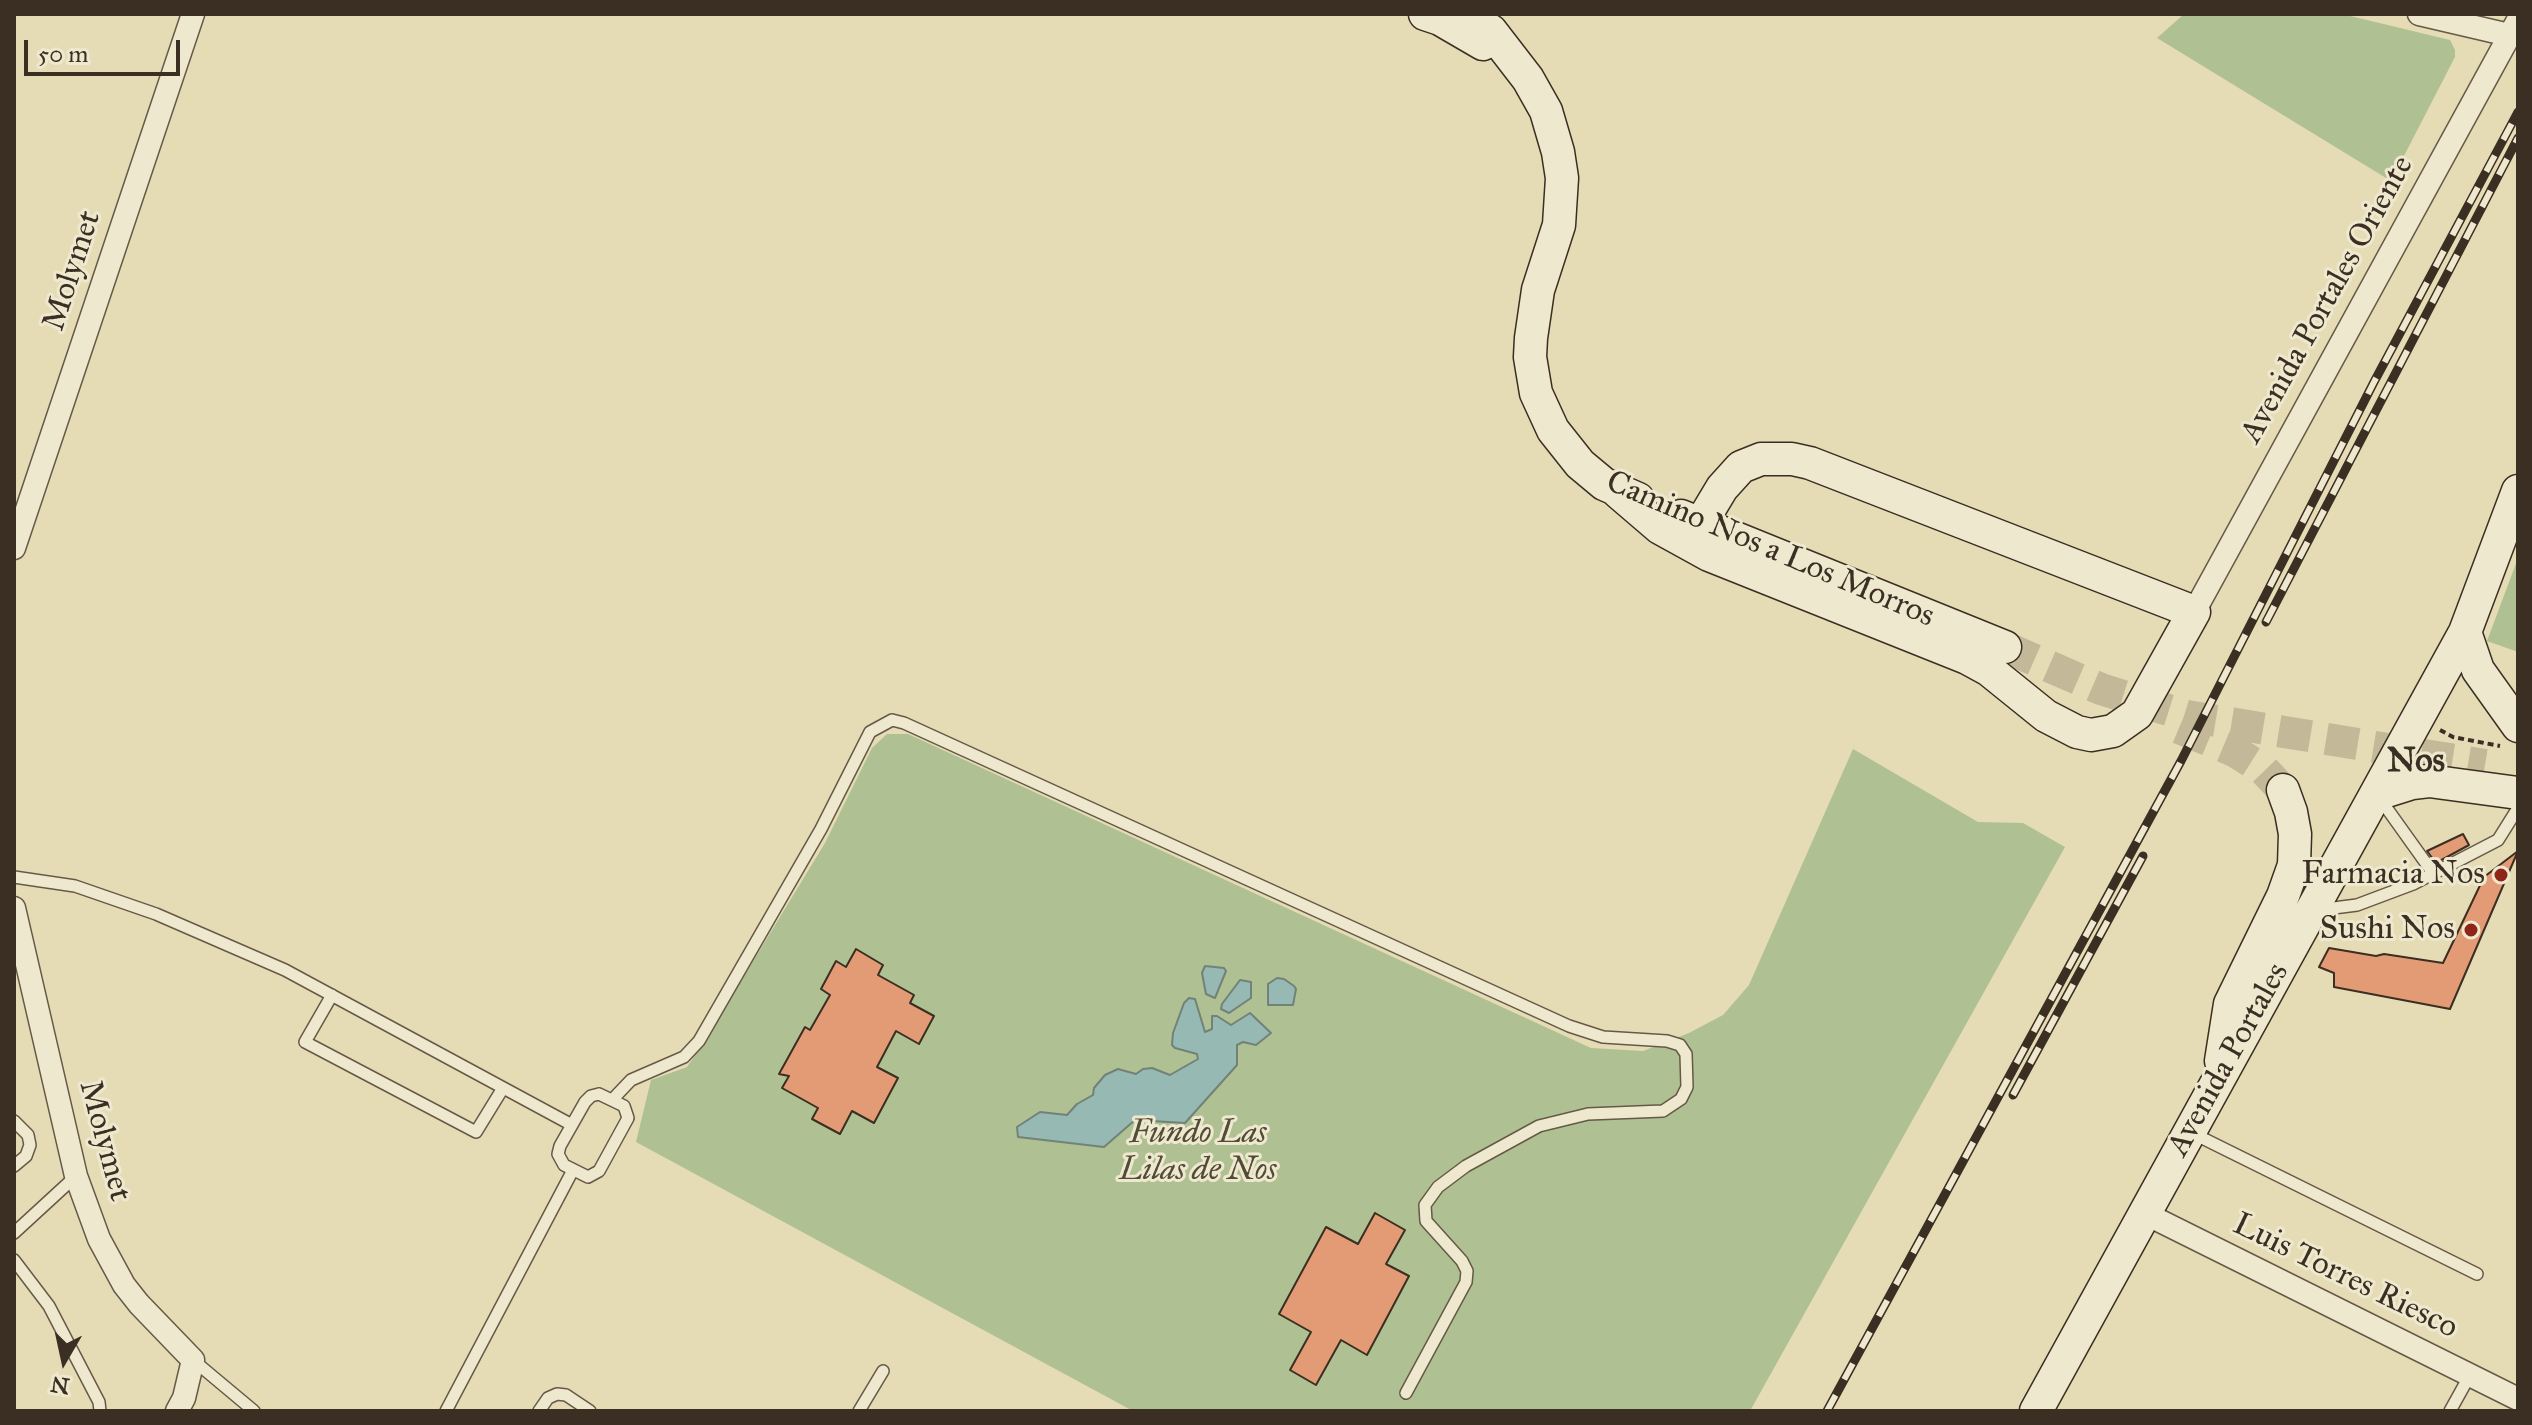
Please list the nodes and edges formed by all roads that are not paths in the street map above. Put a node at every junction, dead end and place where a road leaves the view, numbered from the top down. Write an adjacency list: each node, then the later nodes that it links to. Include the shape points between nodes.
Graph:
1 (193, 14): 8 (street, Molymet)
2 (2419, 14): 4 (street)
3 (1443, 15): 6 (main road, Camino Nos a Los Morros, via 1517,65 1549,119 1562,178 1559,225 1533,314 1530,357 1536,393 1565,448)
4 (2514, 27): 9 (street, Avenida Portales Oriente)
5 (2518, 491): 10 (main road, Avenida Portales)
6 (1618, 492): 7 (main road, Camino Nos a Los Morros); 9 (main road, via 1660,528 1709,555 1967,658 2046,716 2091,735 2113,731 2137,714)
7 (1701, 523): 9 (main road, via 1741,467 1761,459 1792,459); 11 (main road, Camino Nos a Los Morros)
8 (14, 548)
9 (2194, 612)
10 (2465, 632): 12 (main road); 15 (main road, Avenida Portales)
11 (2005, 647)
12 (2507, 753)
13 (2283, 790): 23 (main road, via 2295,834 2294,865 2230,1004)
14 (2518, 793): 15 (main road, via 2429,781)
15 (2377, 794): 17 (lane); 20 (main road, Avenida Portales)
16 (2518, 808): 17 (lane, via 2498,840)
17 (2433, 873): 20 (lane, via 2357,905)
18 (14, 877): 22 (lane, via 75,886 156,914)
19 (14, 908): 21 (street, Molymet)
20 (2313, 911): 23 (main road, Avenida Portales)
21 (22, 968): 31 (street, Molymet)
22 (332, 995): 24 (lane); 24 (lane, via 305,1042 476,1132)
23 (2220, 1076): 28 (main road, Avenida Portales)
24 (503, 1088): 27 (lane)
25 (612, 1100): 27 (lane, via 591,1096); 30 (lane, via 624,1106 627,1121 597,1174 588,1177); 39 (lane, via 631,1080 684,1057 699,1041 821,829 870,732 892,720 904,723 1569,1026 1603,1037 1680,1045 1686,1054 1687,1087 1681,1099 1663,1111 1588,1114 1539,1126 1438,1187 1425,1205 1426,1221 1462,1261 1466,1282)
26 (14, 1121): 29 (lane, via 30,1145)
27 (572, 1125): 30 (lane, via 558,1154)
28 (2189, 1132): 32 (main road, Avenida Portales); 35 (lane)
29 (14, 1166)
30 (573, 1170): 44 (lane)
31 (76, 1176): 33 (lane); 36 (street, Molymet, via 99,1239 124,1285)
32 (2144, 1213): 38 (street, Luis Torres Riesco); 48 (main road, Avenida Portales)
33 (14, 1233)
34 (14, 1260): 41 (lane, via 49,1306)
35 (2477, 1274)
36 (193, 1360): 42 (street); 43 (lane)
37 (883, 1371): 47 (lane)
38 (2470, 1375): 40 (street, Luis Torres Riesco); 49 (lane)
39 (1406, 1393)
40 (2518, 1399)
41 (100, 1411)
42 (177, 1411)
43 (254, 1411)
44 (446, 1411)
45 (539, 1411): 46 (lane, via 557,1394)
46 (590, 1411)
47 (859, 1411)
48 (2036, 1411)
49 (2450, 1411)

